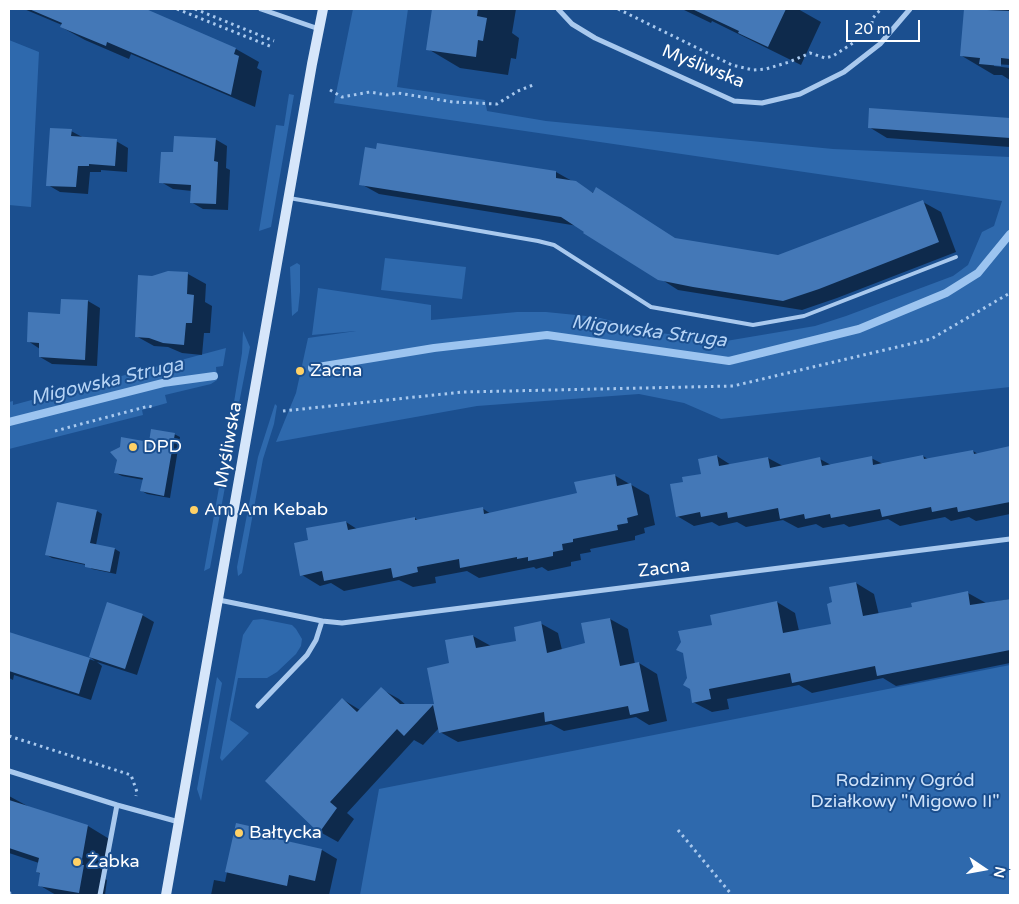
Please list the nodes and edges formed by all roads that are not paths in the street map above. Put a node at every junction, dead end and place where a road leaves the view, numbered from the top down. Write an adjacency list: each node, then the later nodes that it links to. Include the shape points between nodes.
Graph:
1 (260, 9): 5 (street)
2 (324, 9): 5 (street, Myśliwska)
3 (558, 9): 4 (street, Myśliwska, via 572,24 595,38 734,102 762,103 800,94 844,72 880,44)
4 (910, 9)
5 (319, 29): 6 (street, Myśliwska)
6 (289, 198): 7 (lane, via 554,245 651,307 753,325 804,316); 9 (street, Myśliwska)
7 (956, 257)
8 (1010, 539): 10 (street, Zacna, via 342,623)
9 (219, 600): 10 (street, Zacna); 14 (street, Myśliwska)
10 (322, 621): 11 (street, via 307,655)
11 (258, 706)
12 (9, 771): 13 (street)
13 (117, 805): 14 (street); 15 (street)
14 (179, 822): 16 (street, Myśliwska)
15 (100, 895)
16 (166, 895)

